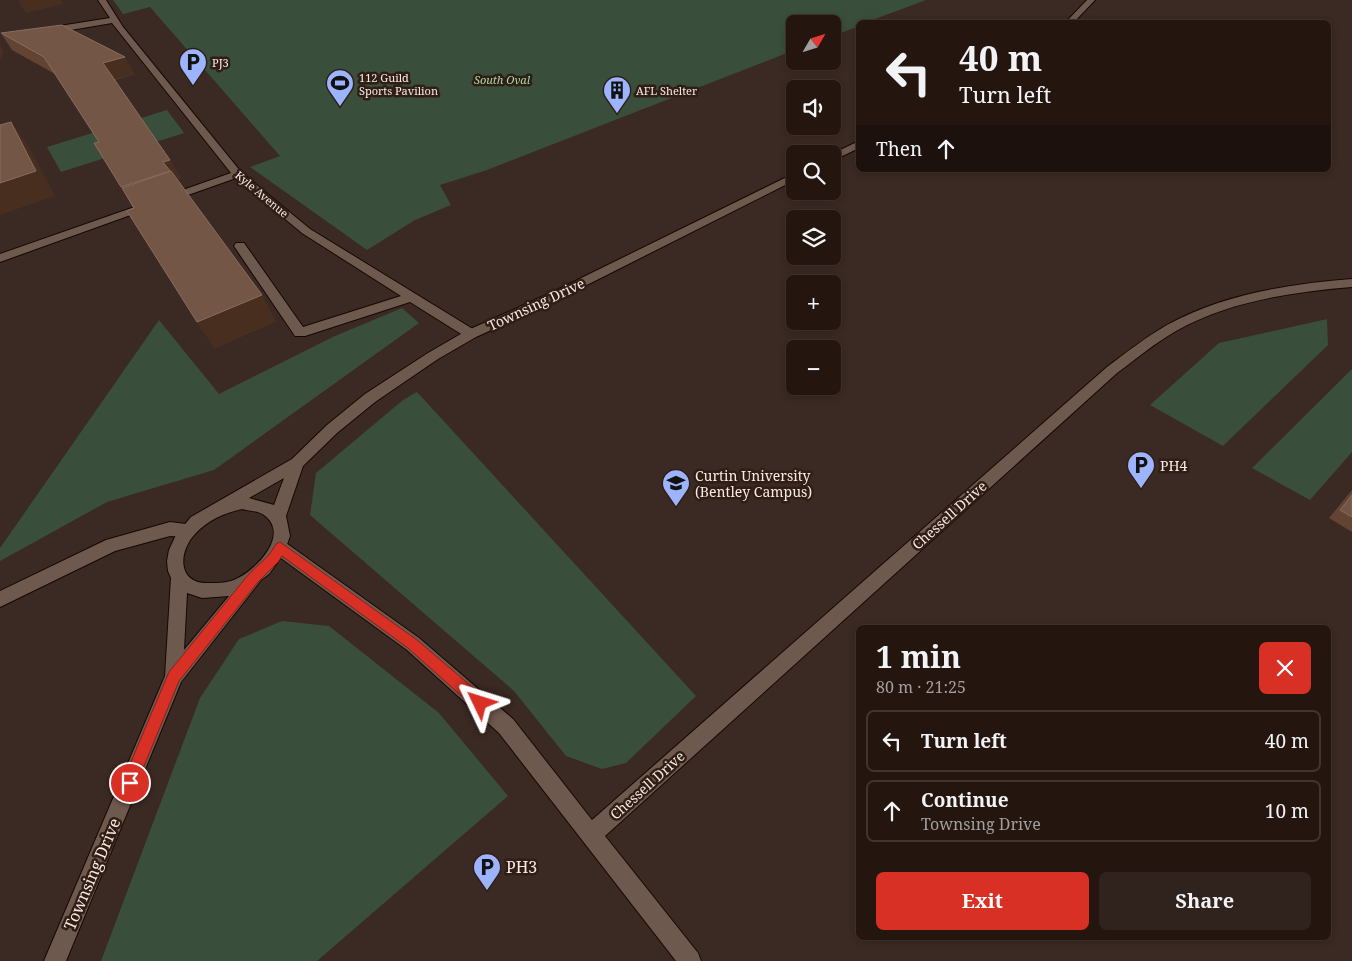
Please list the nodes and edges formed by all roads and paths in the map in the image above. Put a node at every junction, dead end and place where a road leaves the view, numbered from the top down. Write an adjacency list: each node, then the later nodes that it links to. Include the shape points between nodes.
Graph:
1 (102, 0): 3 (street, Kyle Avenue)
2 (1092, 0): 4 (street)
3 (114, 20): 5 (street); 8 (street, Kyle Avenue)
4 (1072, 20)
5 (40, 32)
6 (856, 146): 7 (street)
7 (841, 153)
8 (237, 174): 11 (street); 13 (street, Kyle Avenue, via 306,231)
9 (786, 180): 14 (street, Townsing Drive, via 563,292)
10 (240, 246): 13 (street, via 300,333)
11 (0, 258)
12 (1352, 283): 24 (street, Chessell Drive, via 1292,290 1215,308 1180,323 1112,370)
13 (411, 297): 14 (street, Kyle Avenue)
14 (471, 334): 15 (street, Townsing Drive, via 370,398)
15 (297, 463): 16 (street, Townsing Drive); 17 (street, Townsing Drive)
16 (210, 513): 17 (street, via 226,506 249,503 269,508); 18 (street)
17 (278, 516): 19 (street, via 283,536)
18 (188, 530): 20 (street, via 176,548 174,562); 22 (street, via 170,528 112,545)
19 (280, 548): 21 (street); 24 (street, via 413,644 506,726)
20 (179, 578): 21 (street, via 188,587 211,591 237,587); 23 (street, Townsing Drive)
21 (254, 578): 23 (street, Townsing Drive)
22 (0, 600)
23 (174, 676): 25 (street, Townsing Drive)
24 (592, 834): 26 (street)
25 (56, 961)
26 (690, 961)

